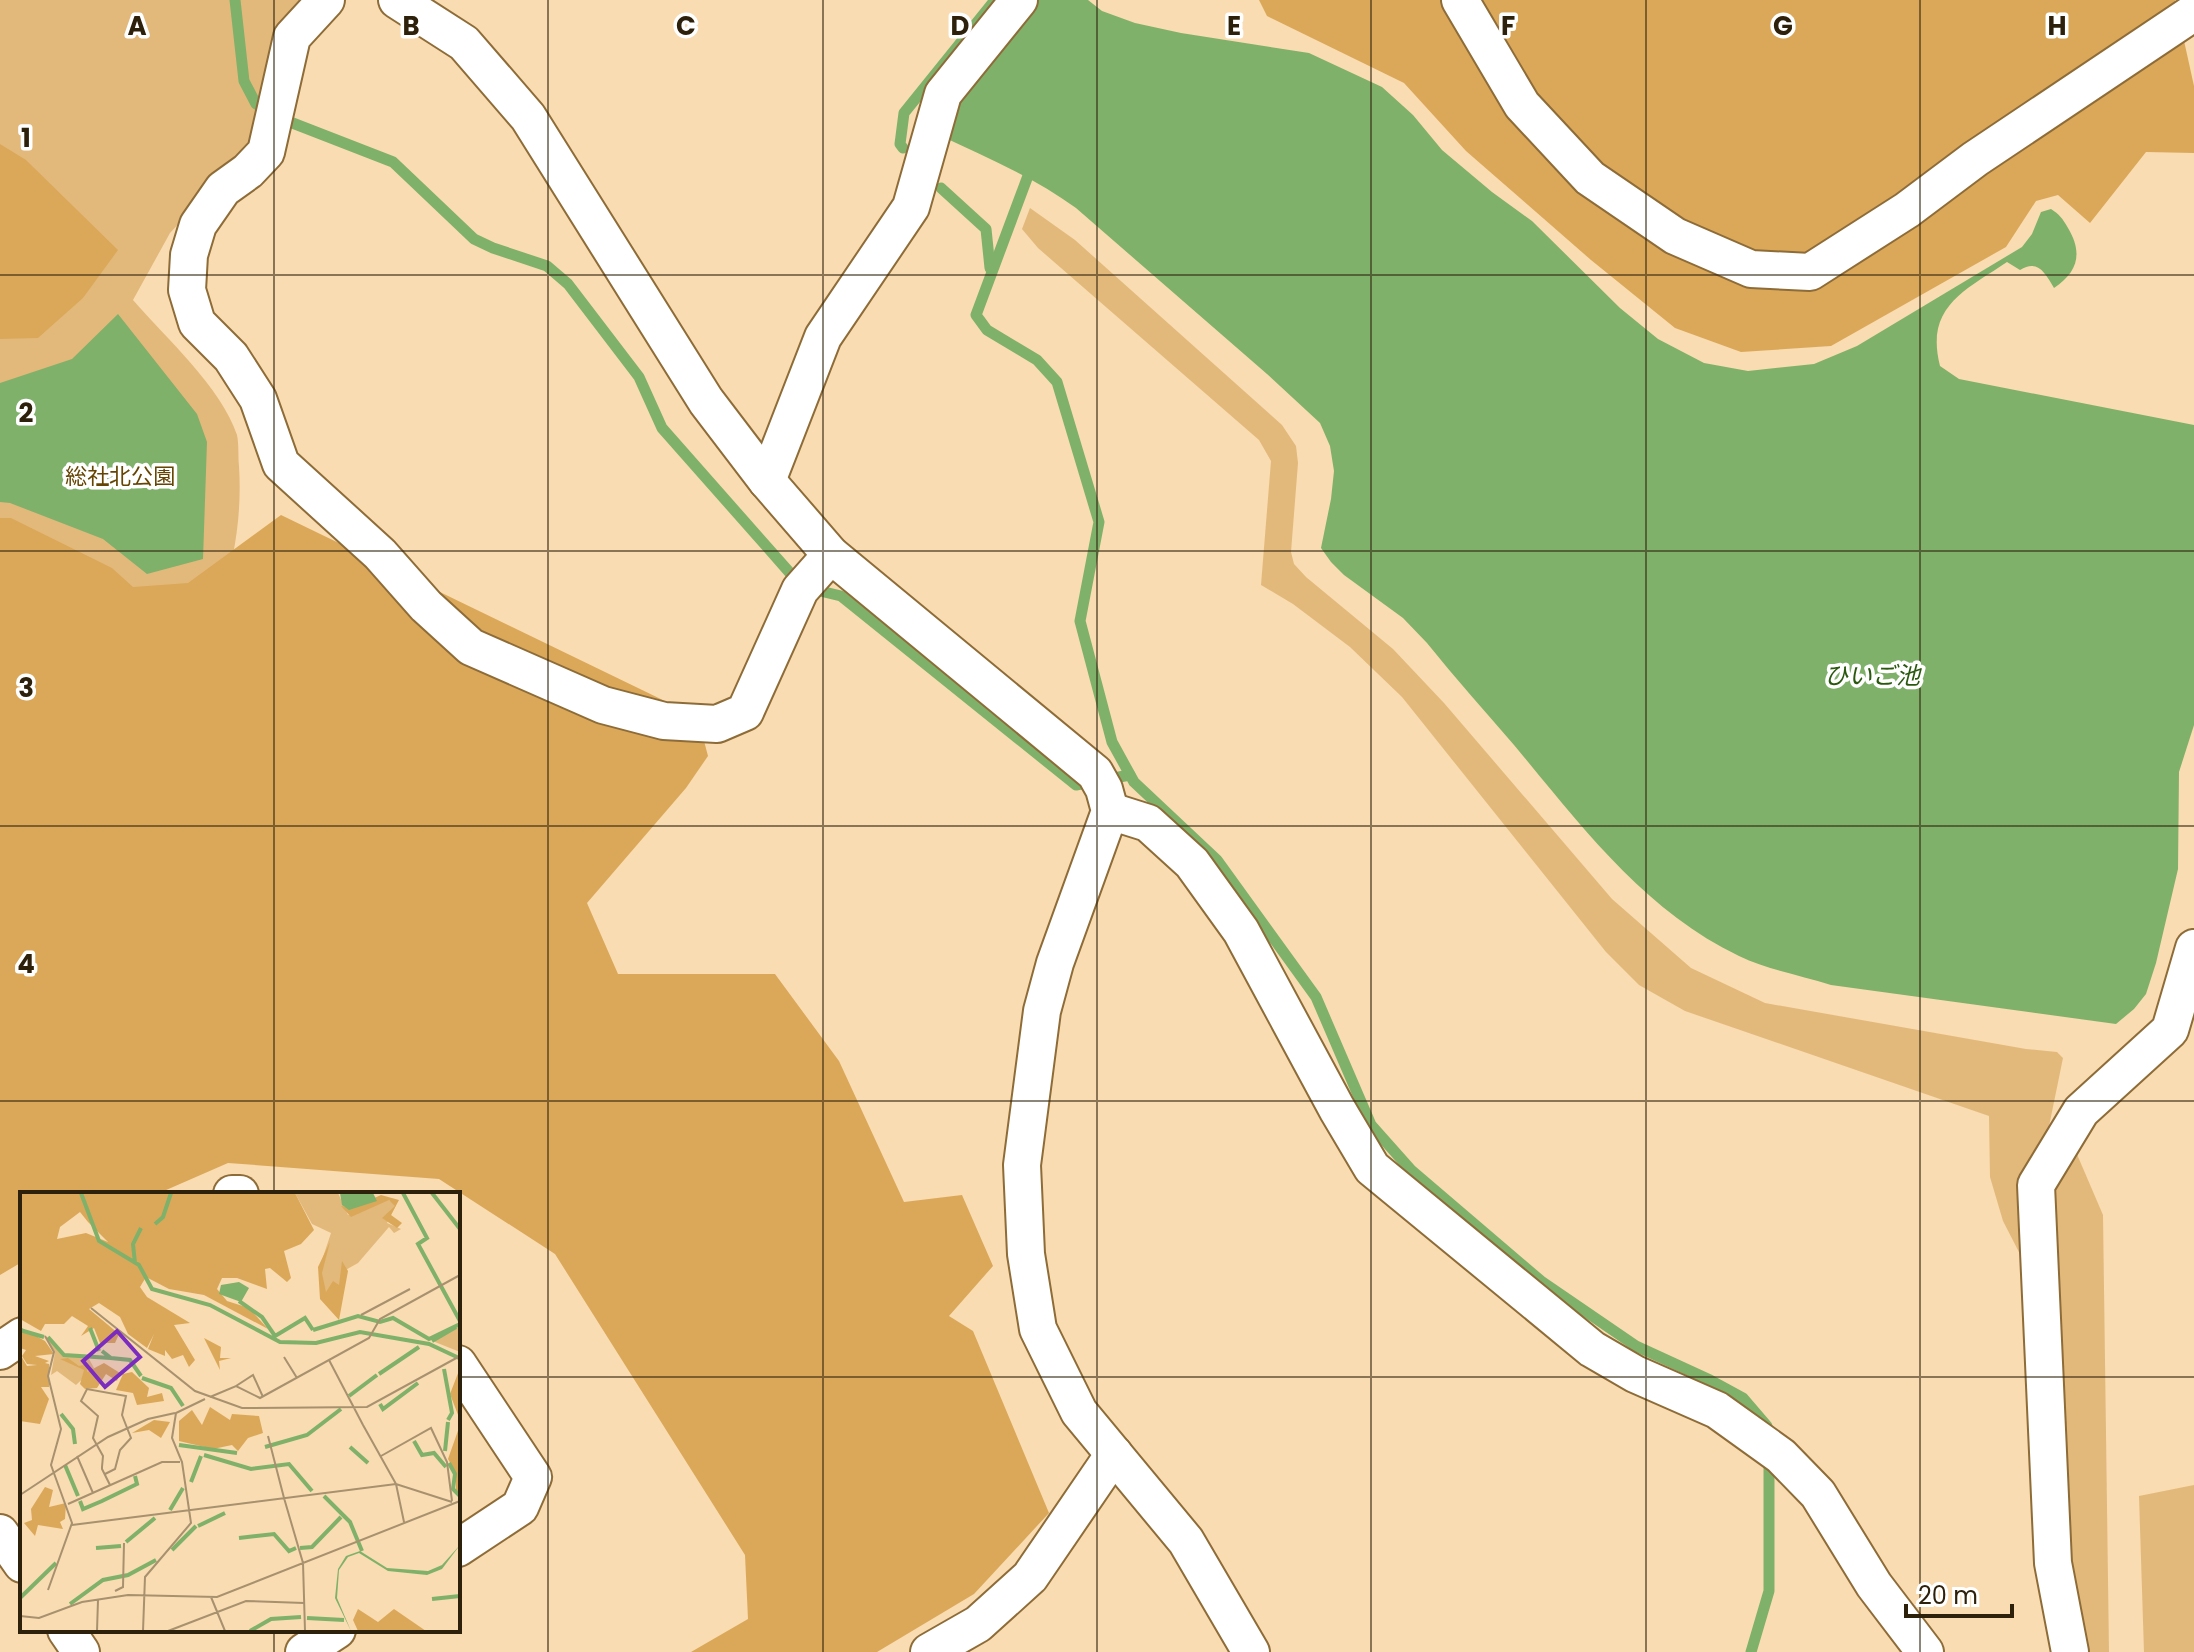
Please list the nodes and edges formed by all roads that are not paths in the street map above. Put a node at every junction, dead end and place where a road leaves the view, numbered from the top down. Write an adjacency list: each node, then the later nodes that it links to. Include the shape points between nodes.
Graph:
1 (326, 0): 8 (street, via 292,37 266,152 223,189 198,225 189,255 187,290 197,323 231,357 258,399 281,464 471,647 603,705 664,721 717,724 745,712)
2 (397, 0): 7 (street, via 464,43 528,117 706,401)
3 (1019, 0): 7 (street, via 943,94 911,207 823,337)
4 (1460, 0): 6 (street, via 1522,105 1590,178 1675,236 1751,269 1810,272)
5 (2192, 0): 6 (street)
6 (2194, 15)
7 (767, 481): 8 (street)
8 (815, 573): 9 (street)
9 (1103, 791): 14 (street, via 1042,1011 1022,1165 1026,1254 1038,1329 1079,1412); 24 (street, via 1192,863 1241,931 1372,1168 1592,1349 1717,1410 1768,1446 1818,1494 1874,1585)
10 (2194, 948): 25 (street, via 2170,1030 2081,1111 2036,1185 2053,1563)
11 (20, 1337): 12 (street)
12 (0, 1351)
13 (460, 1367): 16 (street, via 533,1477 520,1507)
14 (1114, 1454): 22 (street, via 1030,1577 978,1624); 23 (street, via 1186,1541)
15 (0, 1533): 17 (street)
16 (460, 1547)
17 (20, 1561)
18 (67, 1632): 20 (street)
19 (334, 1632): 21 (street)
20 (81, 1652)
21 (304, 1652)
22 (929, 1652)
23 (1251, 1652)
24 (1925, 1652)
25 (2070, 1652)

